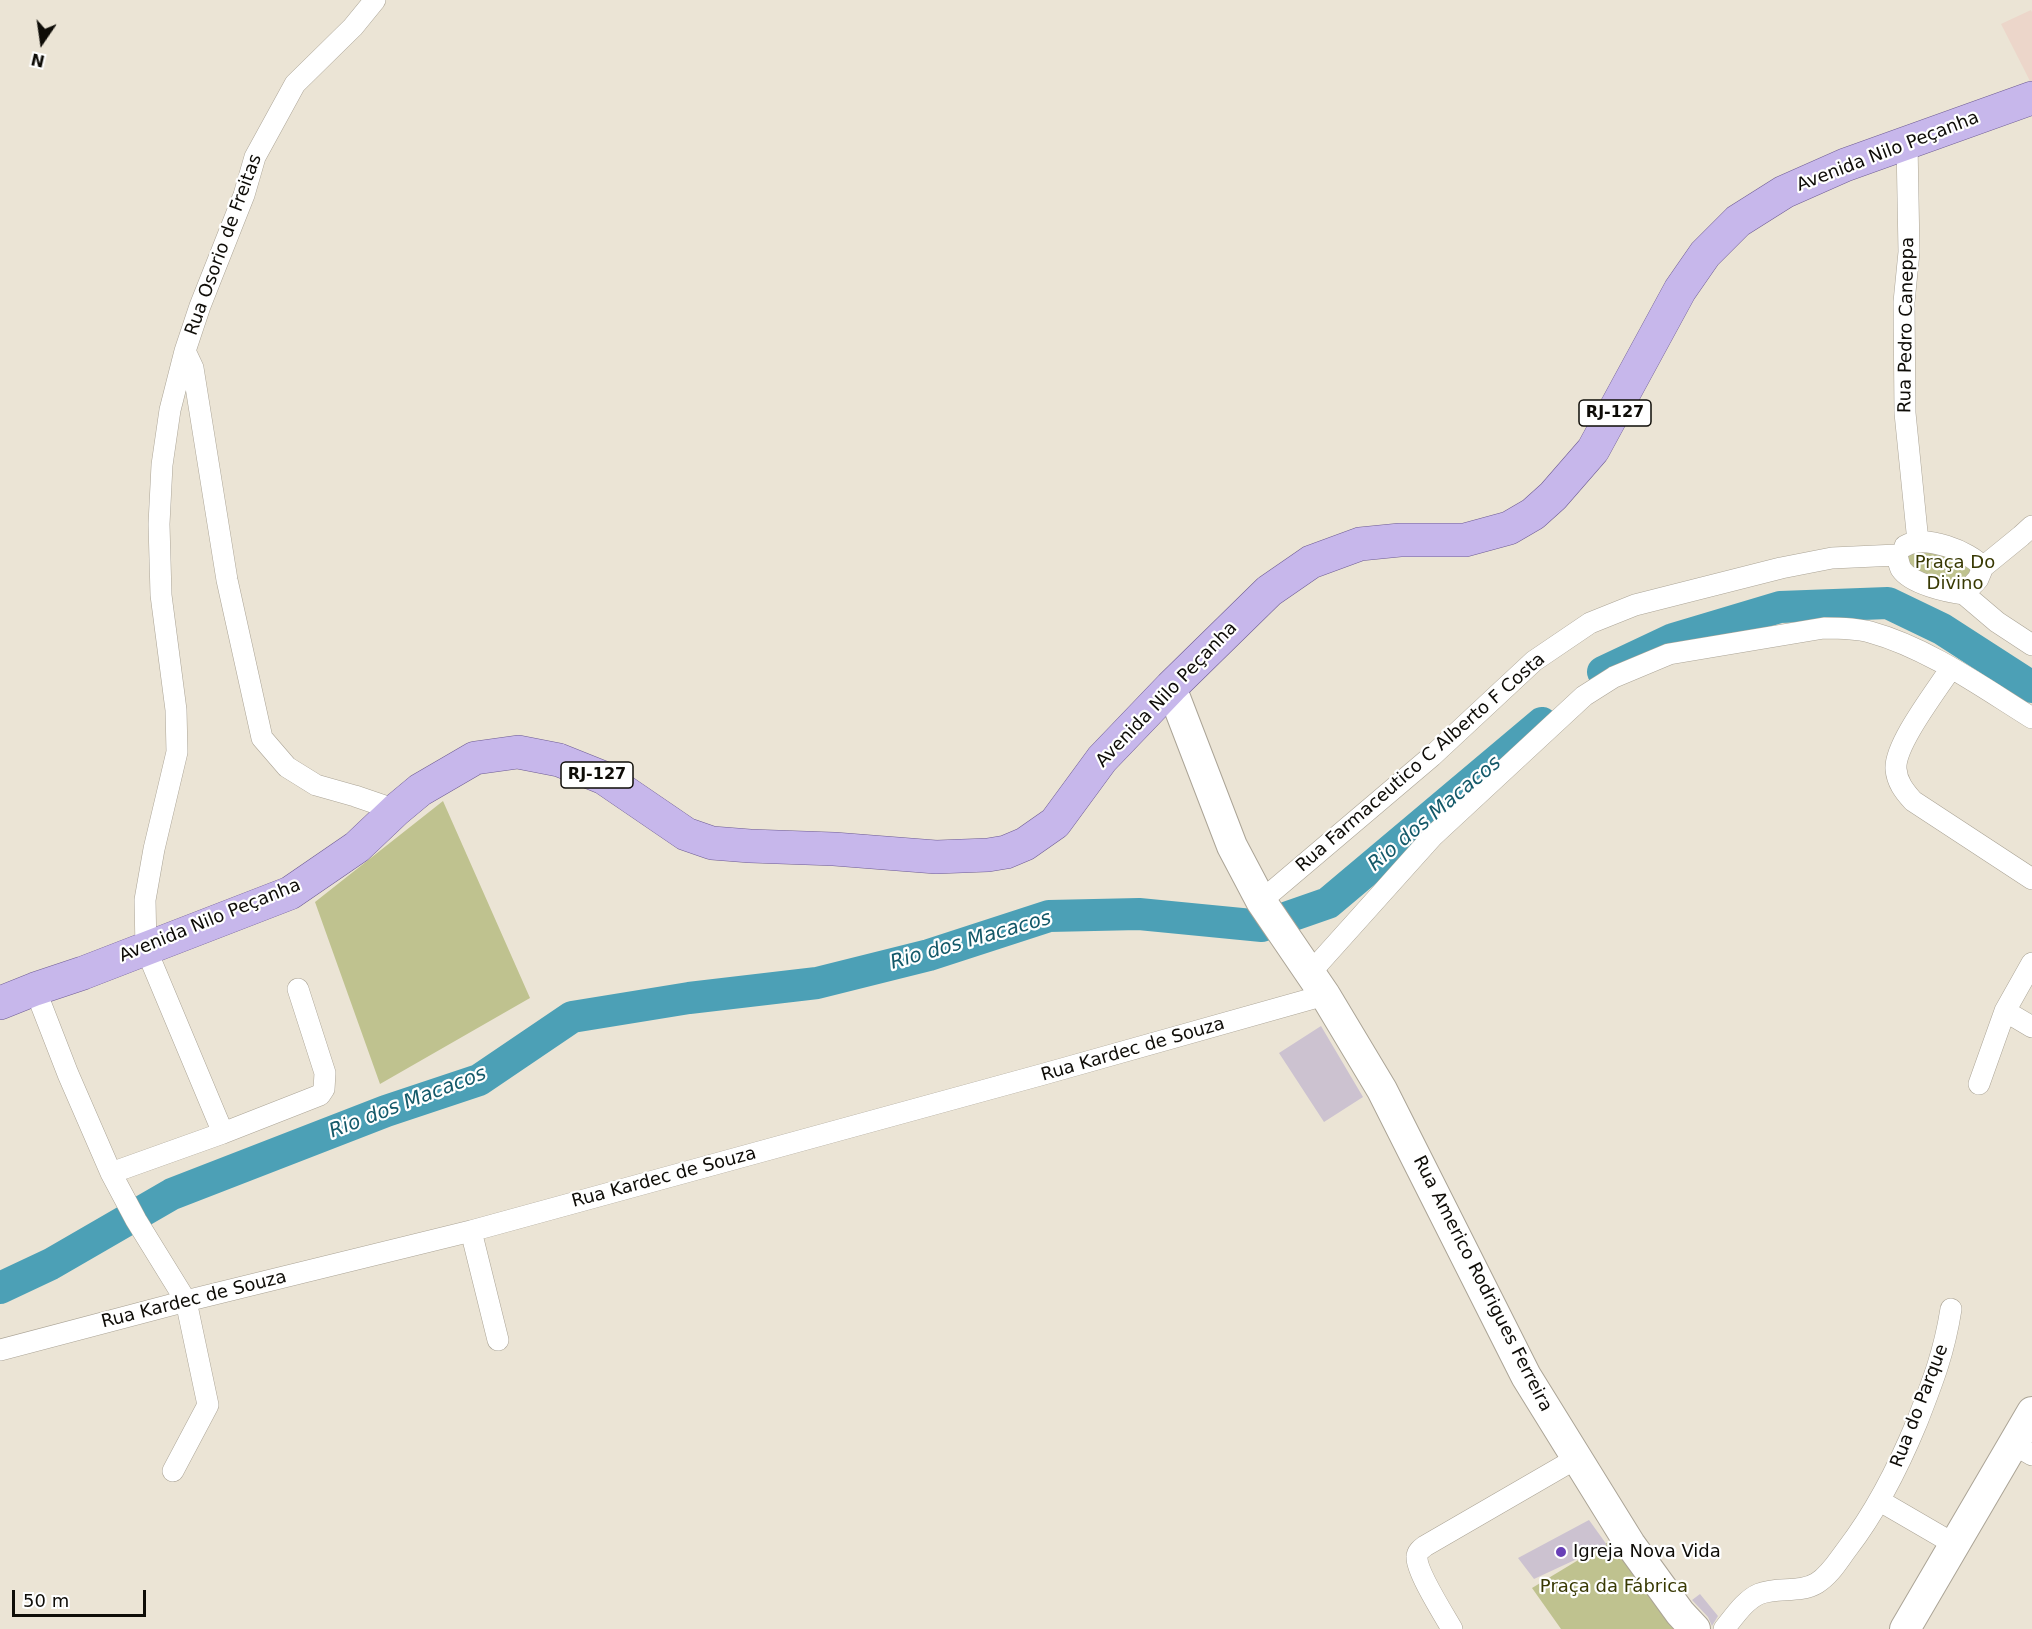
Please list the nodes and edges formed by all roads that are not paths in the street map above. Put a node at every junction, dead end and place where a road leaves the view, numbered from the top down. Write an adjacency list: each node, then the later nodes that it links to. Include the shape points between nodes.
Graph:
1 (375, 0): 4 (street, Rua Osorio de Freitas, via 295,84 255,157)
2 (2032, 98): 3 (main road, Avenida Nilo Peçanha / RJ-127)
3 (1907, 143): 6 (street, Rua Pedro Caneppa, via 1905,413); 12 (main road, Avenida Nilo Peçanha / RJ-127, via 1784,192 1738,221 1705,254 1680,290 1593,450 1533,514 1509,528 1465,540 1360,544 1311,562 1269,591)
4 (185, 351): 14 (street, via 193,368 227,580 262,738 287,767 316,785); 17 (street, Rua Osorio de Freitas, via 170,410 159,524 161,595 176,710 177,752 145,900)
5 (2032, 526): 8 (street)
6 (1918, 542): 7 (street, via 1902,547); 8 (street, via 1960,551)
7 (1897, 555): 9 (street, via 1902,570 1914,580); 16 (street, Rua Farmaceutico C Alberto F Costa, via 1832,558 1781,568 1635,605 1590,623 1534,661)
8 (1983, 567): 9 (street)
9 (1964, 594): 10 (street)
10 (2032, 645)
11 (1951, 668): 13 (street); 15 (street, via 1901,746 1896,767 1903,790 1913,801); 19 (street, via 1869,631 1824,628 1670,654 1614,677 1584,696 1432,836)
12 (1171, 687): 14 (main road, Avenida Nilo Peçanha / RJ-127, via 1102,759 1055,823 1025,844 988,855 936,857 712,843 686,834 604,778 559,760 518,752 475,758 420,790); 16 (street, Rua Americo Rodrigues Ferreira, via 1232,846)
13 (2032, 718)
14 (396, 810): 17 (main road, Avenida Nilo Peçanha / RJ-127, via 357,847 290,893)
15 (2032, 879)
16 (1270, 914): 19 (street, Rua Americo Rodrigues Ferreira)
17 (146, 949): 20 (main road, Avenida Nilo Peçanha / RJ-127); 26 (street)
18 (2032, 963): 23 (street)
19 (1317, 984): 28 (street, Rua Kardec de Souza, via 1044,1074); 35 (street, Rua Americo Rodrigues Ferreira, via 1382,1090 1526,1376)
20 (34, 989): 22 (main road, Avenida Nilo Peçanha / RJ-127); 27 (street)
21 (298, 989): 26 (street, via 325,1073 324,1089 320,1095)
22 (0, 1003)
23 (2005, 1011): 24 (street); 25 (street)
24 (2032, 1028)
25 (1979, 1084)
26 (223, 1133): 27 (street)
27 (111, 1173): 29 (street)
28 (471, 1231): 29 (street, Rua Kardec de Souza); 31 (street)
29 (186, 1300): 32 (street, Rua Kardec de Souza); 36 (street, via 208,1405)
30 (1951, 1309): 37 (street, Rua do Parque, via 1937,1372)
31 (498, 1340)
32 (0, 1350)
33 (2032, 1412): 34 (street)
34 (2023, 1449): 38 (street)
35 (1577, 1458): 39 (street, via 1418,1553 1426,1583); 40 (street, Rua Americo Rodrigues Ferreira, via 1630,1544)
36 (173, 1471)
37 (1880, 1501): 38 (street); 41 (street, Rua do Parque, via 1828,1574 1804,1589 1757,1595)
38 (1954, 1544): 42 (street)
39 (1452, 1629)
40 (1695, 1629)
41 (1724, 1629)
42 (1905, 1629)

